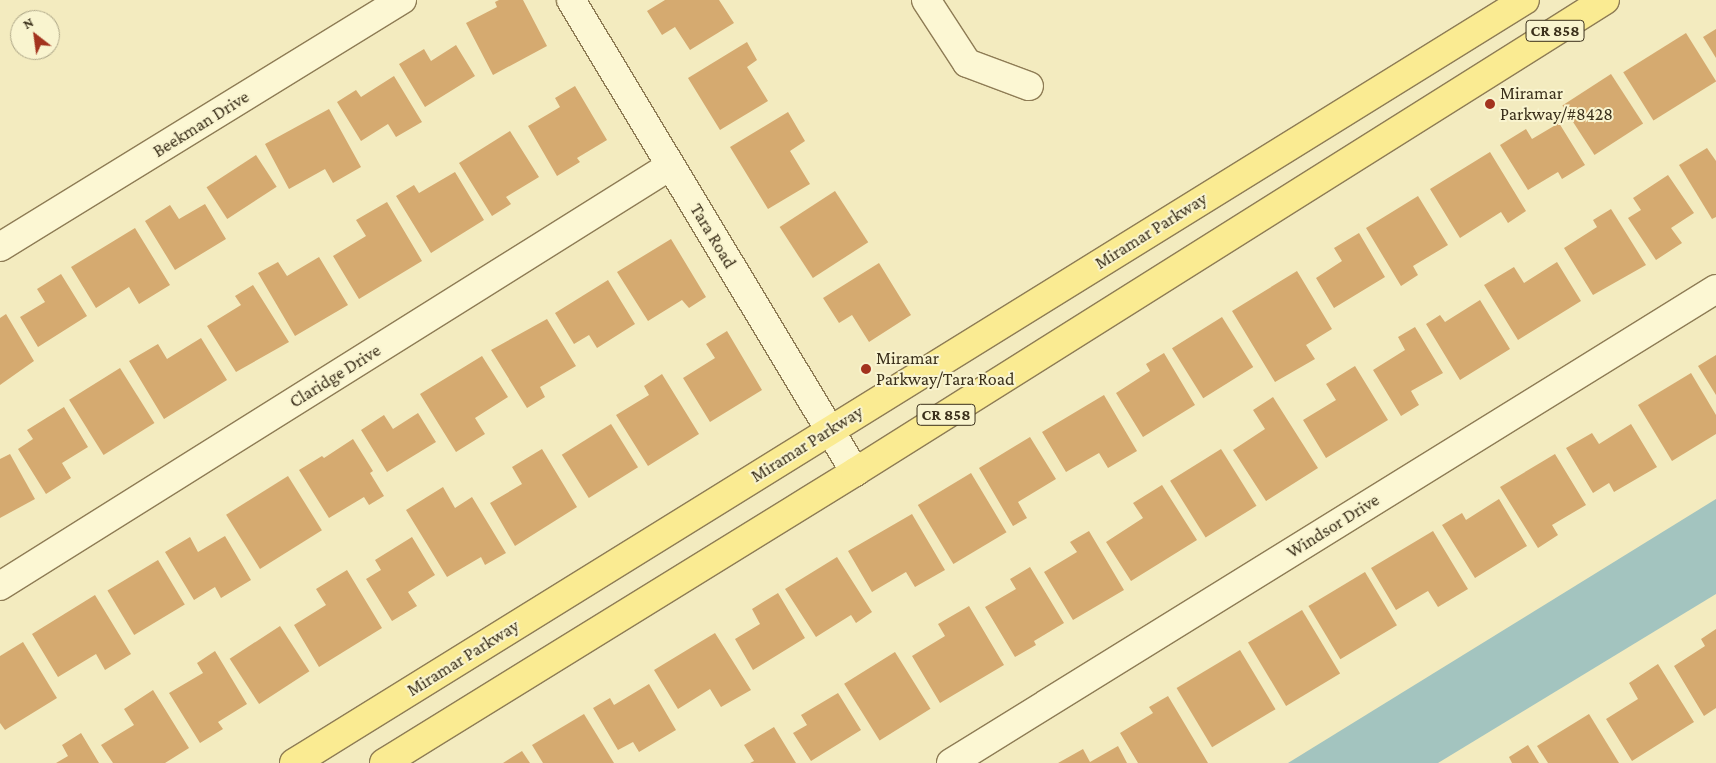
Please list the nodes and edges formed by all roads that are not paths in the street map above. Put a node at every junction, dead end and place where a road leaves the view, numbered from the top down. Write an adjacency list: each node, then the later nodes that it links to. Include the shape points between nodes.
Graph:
1 (402, 0): 8 (street, Beekman Drive)
2 (571, 0): 7 (street, Tara Road)
3 (926, 0): 6 (street, via 967,63)
4 (1525, 0): 10 (main road, Miramar Parkway / CR 858)
5 (1605, 0): 11 (main road, CR 858)
6 (1029, 86)
7 (670, 166): 10 (street, Tara Road); 12 (street, Claridge Drive)
8 (0, 247)
9 (1716, 288): 15 (street, Windsor Drive)
10 (829, 430): 11 (street, Tara Road); 13 (main road, Miramar Parkway / CR 858)
11 (855, 472): 14 (main road, CR 858)
12 (0, 586)
13 (294, 763)
14 (384, 763)
15 (951, 763)

